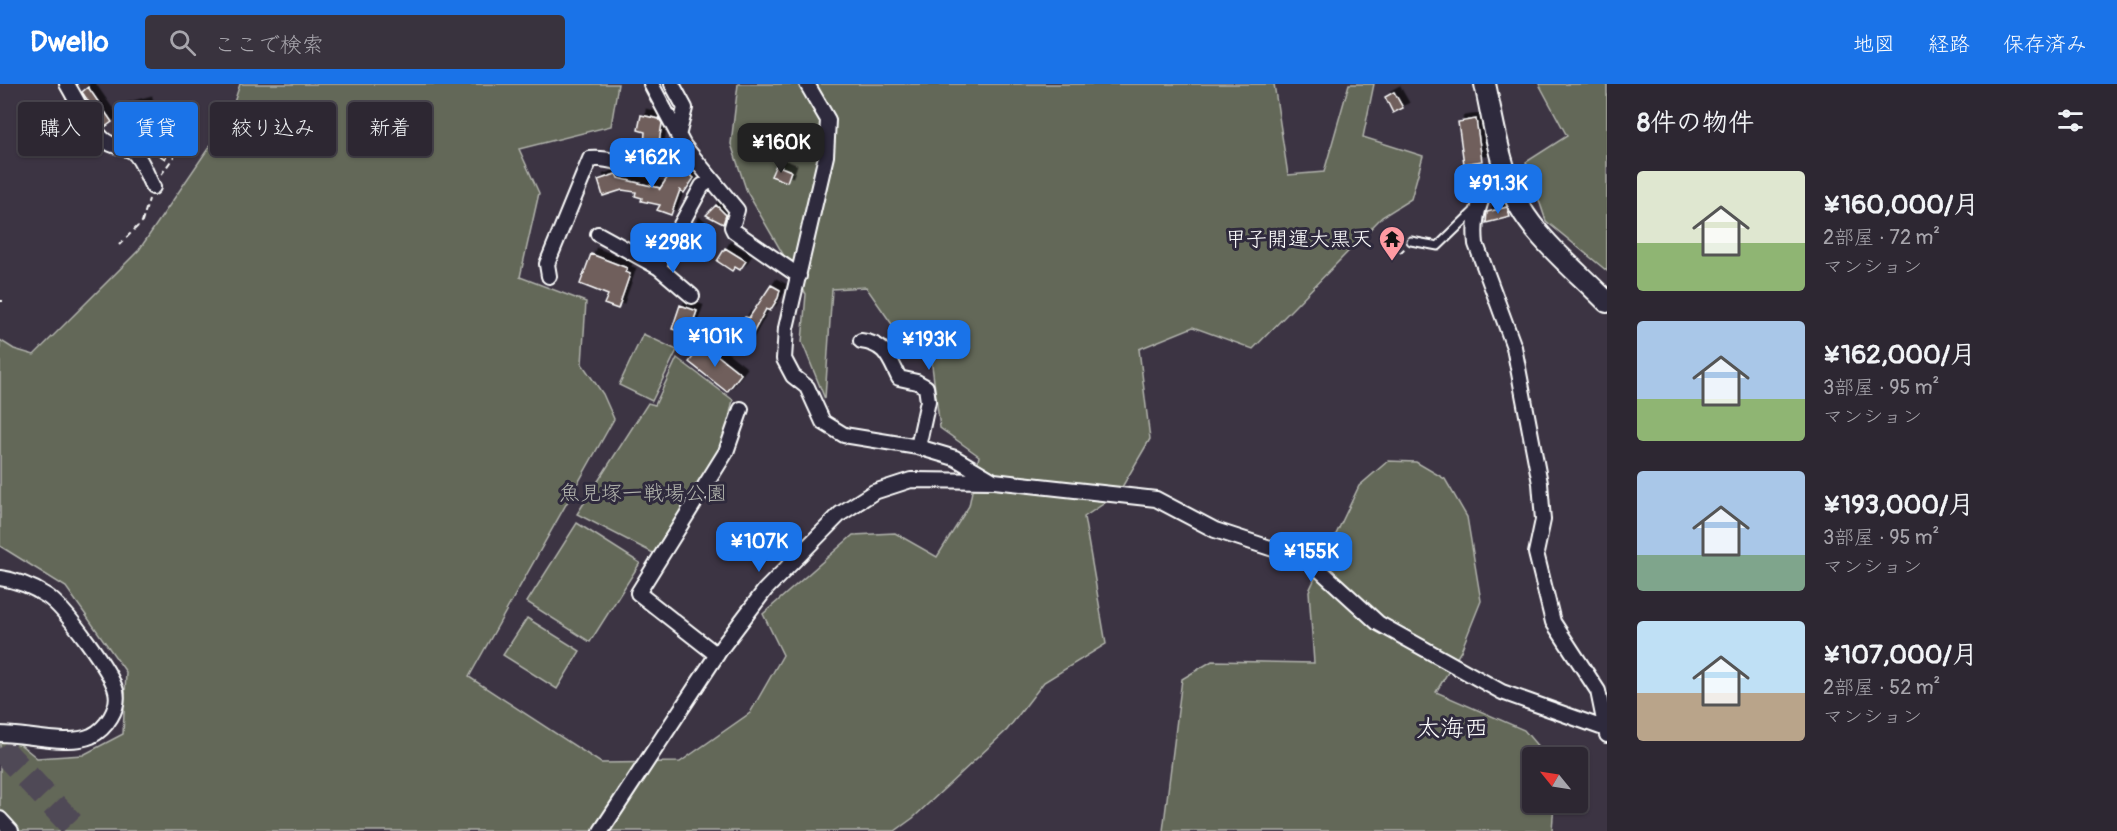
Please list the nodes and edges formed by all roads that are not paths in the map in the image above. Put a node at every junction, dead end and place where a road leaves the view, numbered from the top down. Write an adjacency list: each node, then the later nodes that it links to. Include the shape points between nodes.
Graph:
1 (67, 84): 9 (street, via 82,113 103,139 132,152)
2 (651, 84): 6 (street)
3 (672, 84): 6 (street, via 685,108)
4 (807, 84): 15 (street, via 828,120 826,156)
5 (1485, 84): 7 (main road)
6 (681, 141): 8 (street); 14 (street, via 657,166 644,167 602,157 590,159 547,264)
7 (1503, 162): 10 (street); 17 (main road, via 1527,217)
8 (711, 180): 13 (street, via 702,186); 15 (street, via 737,210 734,231)
9 (153, 187)
10 (1476, 209): 12 (lane, via 1438,246); 24 (street, via 1476,244 1514,347 1540,483 1543,520 1536,553 1553,621 1598,691)
11 (598, 234): 13 (street)
12 (1411, 241)
13 (658, 267): 16 (street)
14 (549, 276)
15 (799, 276): 20 (street, via 786,328 784,359 793,376 807,387 823,422 844,435)
16 (692, 296)
17 (1607, 302)
18 (861, 341): 20 (street, via 884,348 899,378 926,387 928,401)
19 (741, 410): 23 (street, via 726,452 638,593)
20 (918, 447): 21 (street, via 955,458)
21 (994, 481): 23 (street, via 911,480 874,492 840,514 805,547 765,590); 24 (street, via 1156,499 1215,530 1310,561 1378,624 1502,692)
22 (0, 578): 25 (street, via 33,589 62,609 112,679 117,700 98,732 82,738)
23 (717, 654): 28 (street)
24 (1606, 732)
25 (0, 734)
26 (0, 819): 27 (street)
27 (11, 831)
28 (601, 831)

